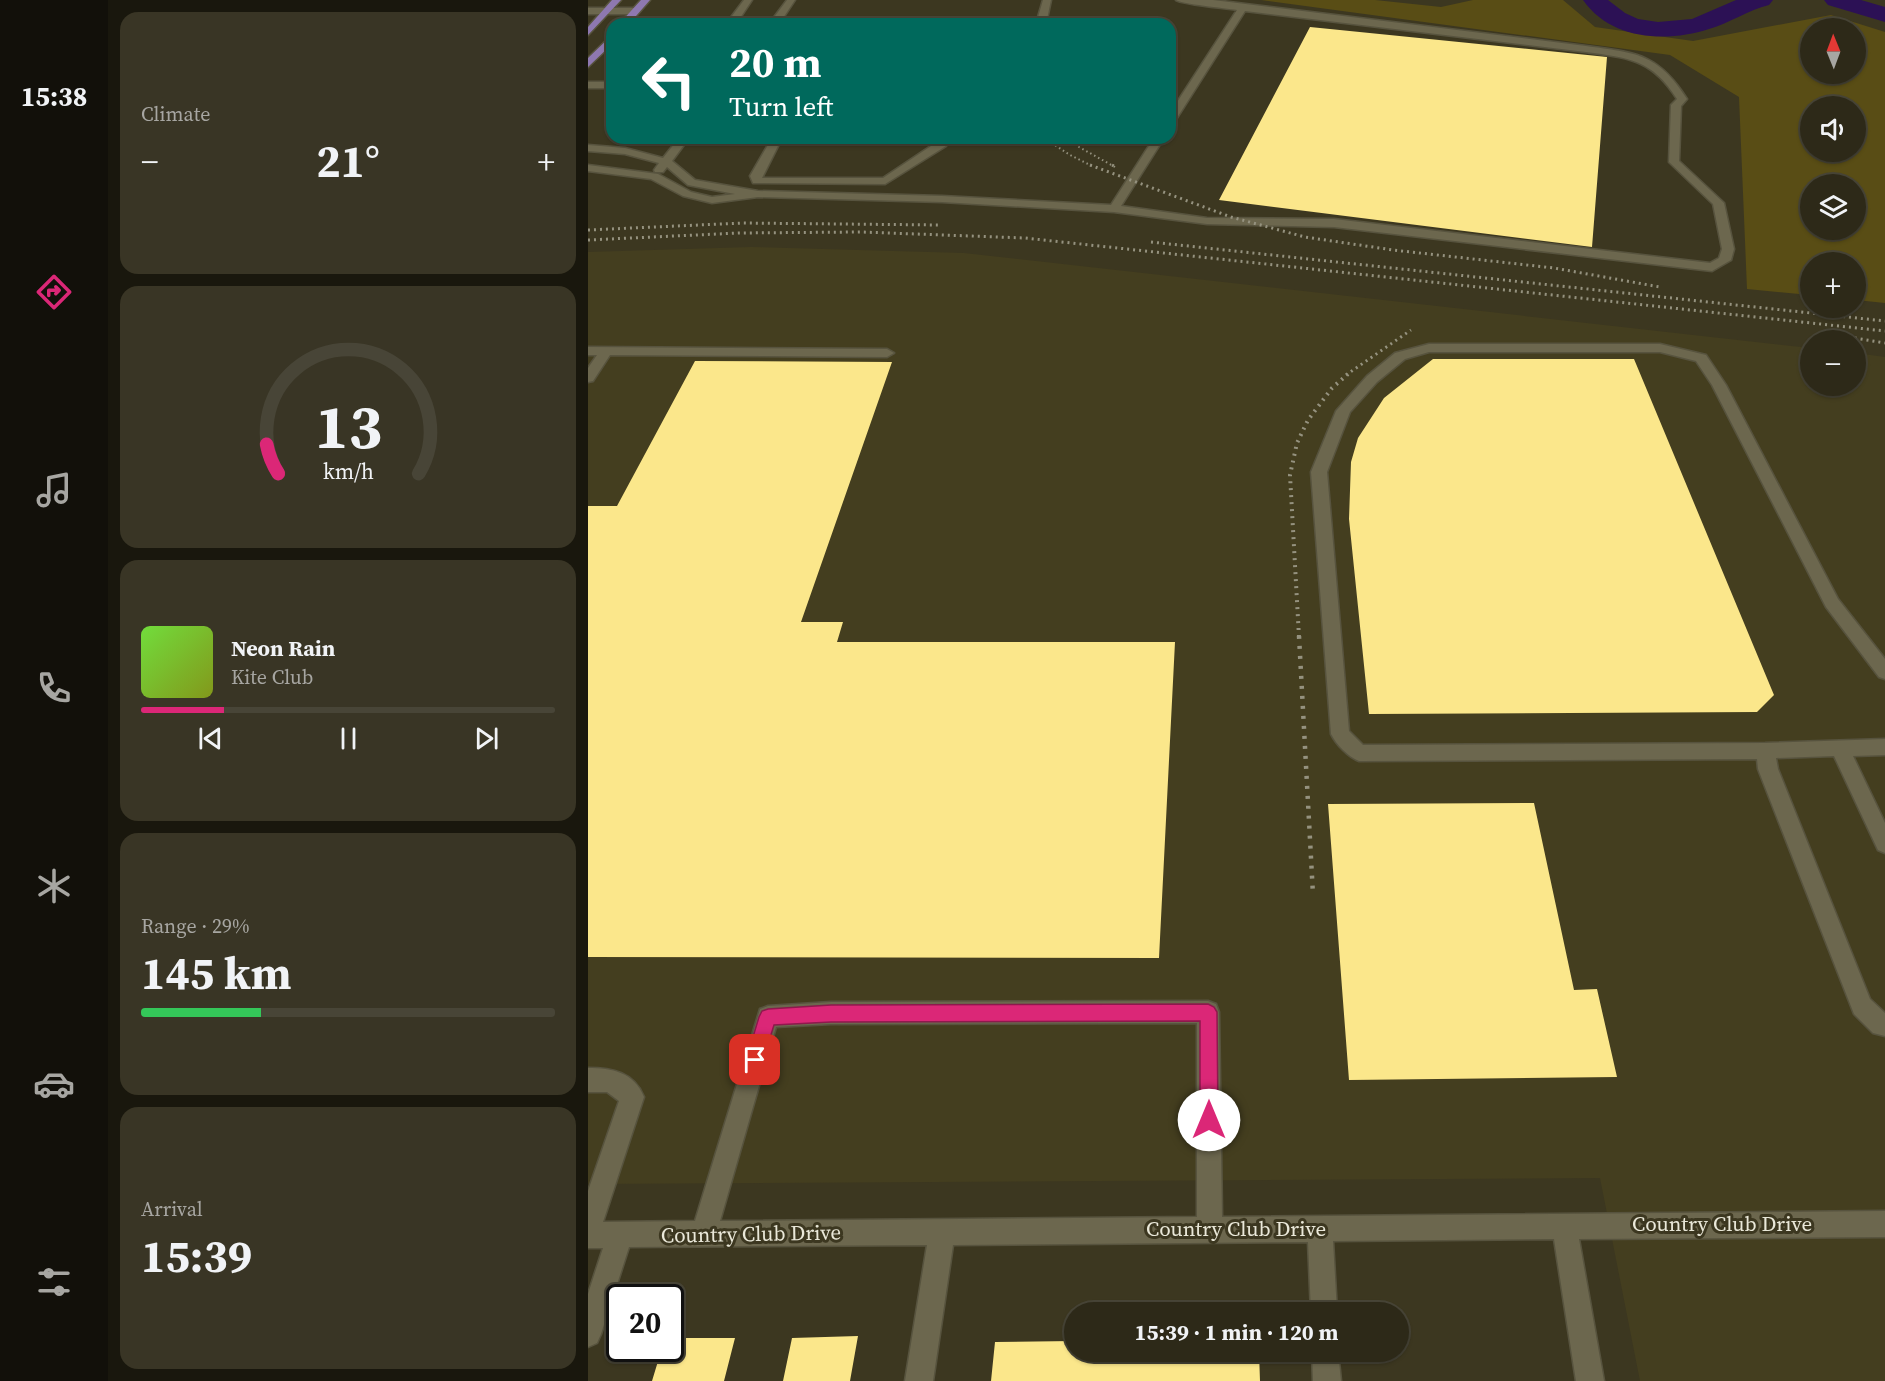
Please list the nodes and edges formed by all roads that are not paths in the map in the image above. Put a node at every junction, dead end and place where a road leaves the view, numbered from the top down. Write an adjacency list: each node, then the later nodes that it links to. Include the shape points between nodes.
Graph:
1 (617, 0): 9 (main road)
2 (646, 0): 10 (main road)
3 (748, 0): 12 (street)
4 (791, 0): 13 (street)
5 (1047, 0): 14 (street)
6 (1180, 0): 7 (street)
7 (1242, 8): 20 (street); 32 (street, via 1586,49 1626,55 1649,64 1665,74 1682,99 1676,105 1674,162 1718,203 1728,249 1725,260 1712,267 1334,223 1207,221)
8 (588, 11): 9 (street)
9 (607, 11): 10 (street); 15 (main road)
10 (636, 11): 11 (main road)
11 (630, 18)
12 (735, 18)
13 (778, 18)
14 (1042, 18)
15 (588, 32)
16 (606, 44): 17 (main road)
17 (588, 64)
18 (588, 85): 19 (street)
19 (606, 85)
20 (1176, 112)
21 (632, 144): 27 (street)
22 (680, 144): 28 (street)
23 (774, 144): 24 (street, via 757,181 885,181)
24 (942, 144)
25 (1155, 144): 32 (street)
26 (588, 148): 27 (street)
27 (626, 152): 28 (street)
28 (667, 162): 30 (street); 31 (street, via 692,183)
29 (588, 168): 30 (street)
30 (654, 176): 31 (street, via 687,194 712,200)
31 (758, 194): 32 (street, via 942,198)
32 (1114, 209)
33 (588, 351): 34 (street)
34 (606, 351): 35 (street); 36 (street)
35 (887, 353)
36 (588, 378)
37 (1885, 672): 40 (street, via 1832,603 1719,385 1701,358 1660,348 1429,348 1400,356 1343,411 1319,472 1340,734 1359,753)
38 (1885, 747): 39 (street)
39 (1840, 749): 40 (street); 41 (street)
40 (1765, 751): 42 (street, via 1768,769 1862,1006)
41 (1885, 844)
42 (1885, 1025)
43 (588, 1080): 46 (street, via 610,1080 632,1097)
44 (1885, 1224): 45 (street, Country Club Drive)
45 (1564, 1225): 48 (street, Country Club Drive); 58 (street)
46 (588, 1228)
47 (1210, 1228): 48 (street, Country Club Drive); 49 (street, Country Club Drive); 50 (street, via 1208,1012 831,1013 768,1017)
48 (1320, 1228): 53 (street)
49 (942, 1232): 50 (street, Country Club Drive); 56 (street)
50 (704, 1234): 52 (street, Country Club Drive)
51 (588, 1235): 52 (street, Country Club Drive)
52 (620, 1235): 54 (street)
53 (1324, 1302)
54 (588, 1334)
55 (1326, 1362): 57 (street)
56 (919, 1381)
57 (1327, 1381)
58 (1590, 1381)

